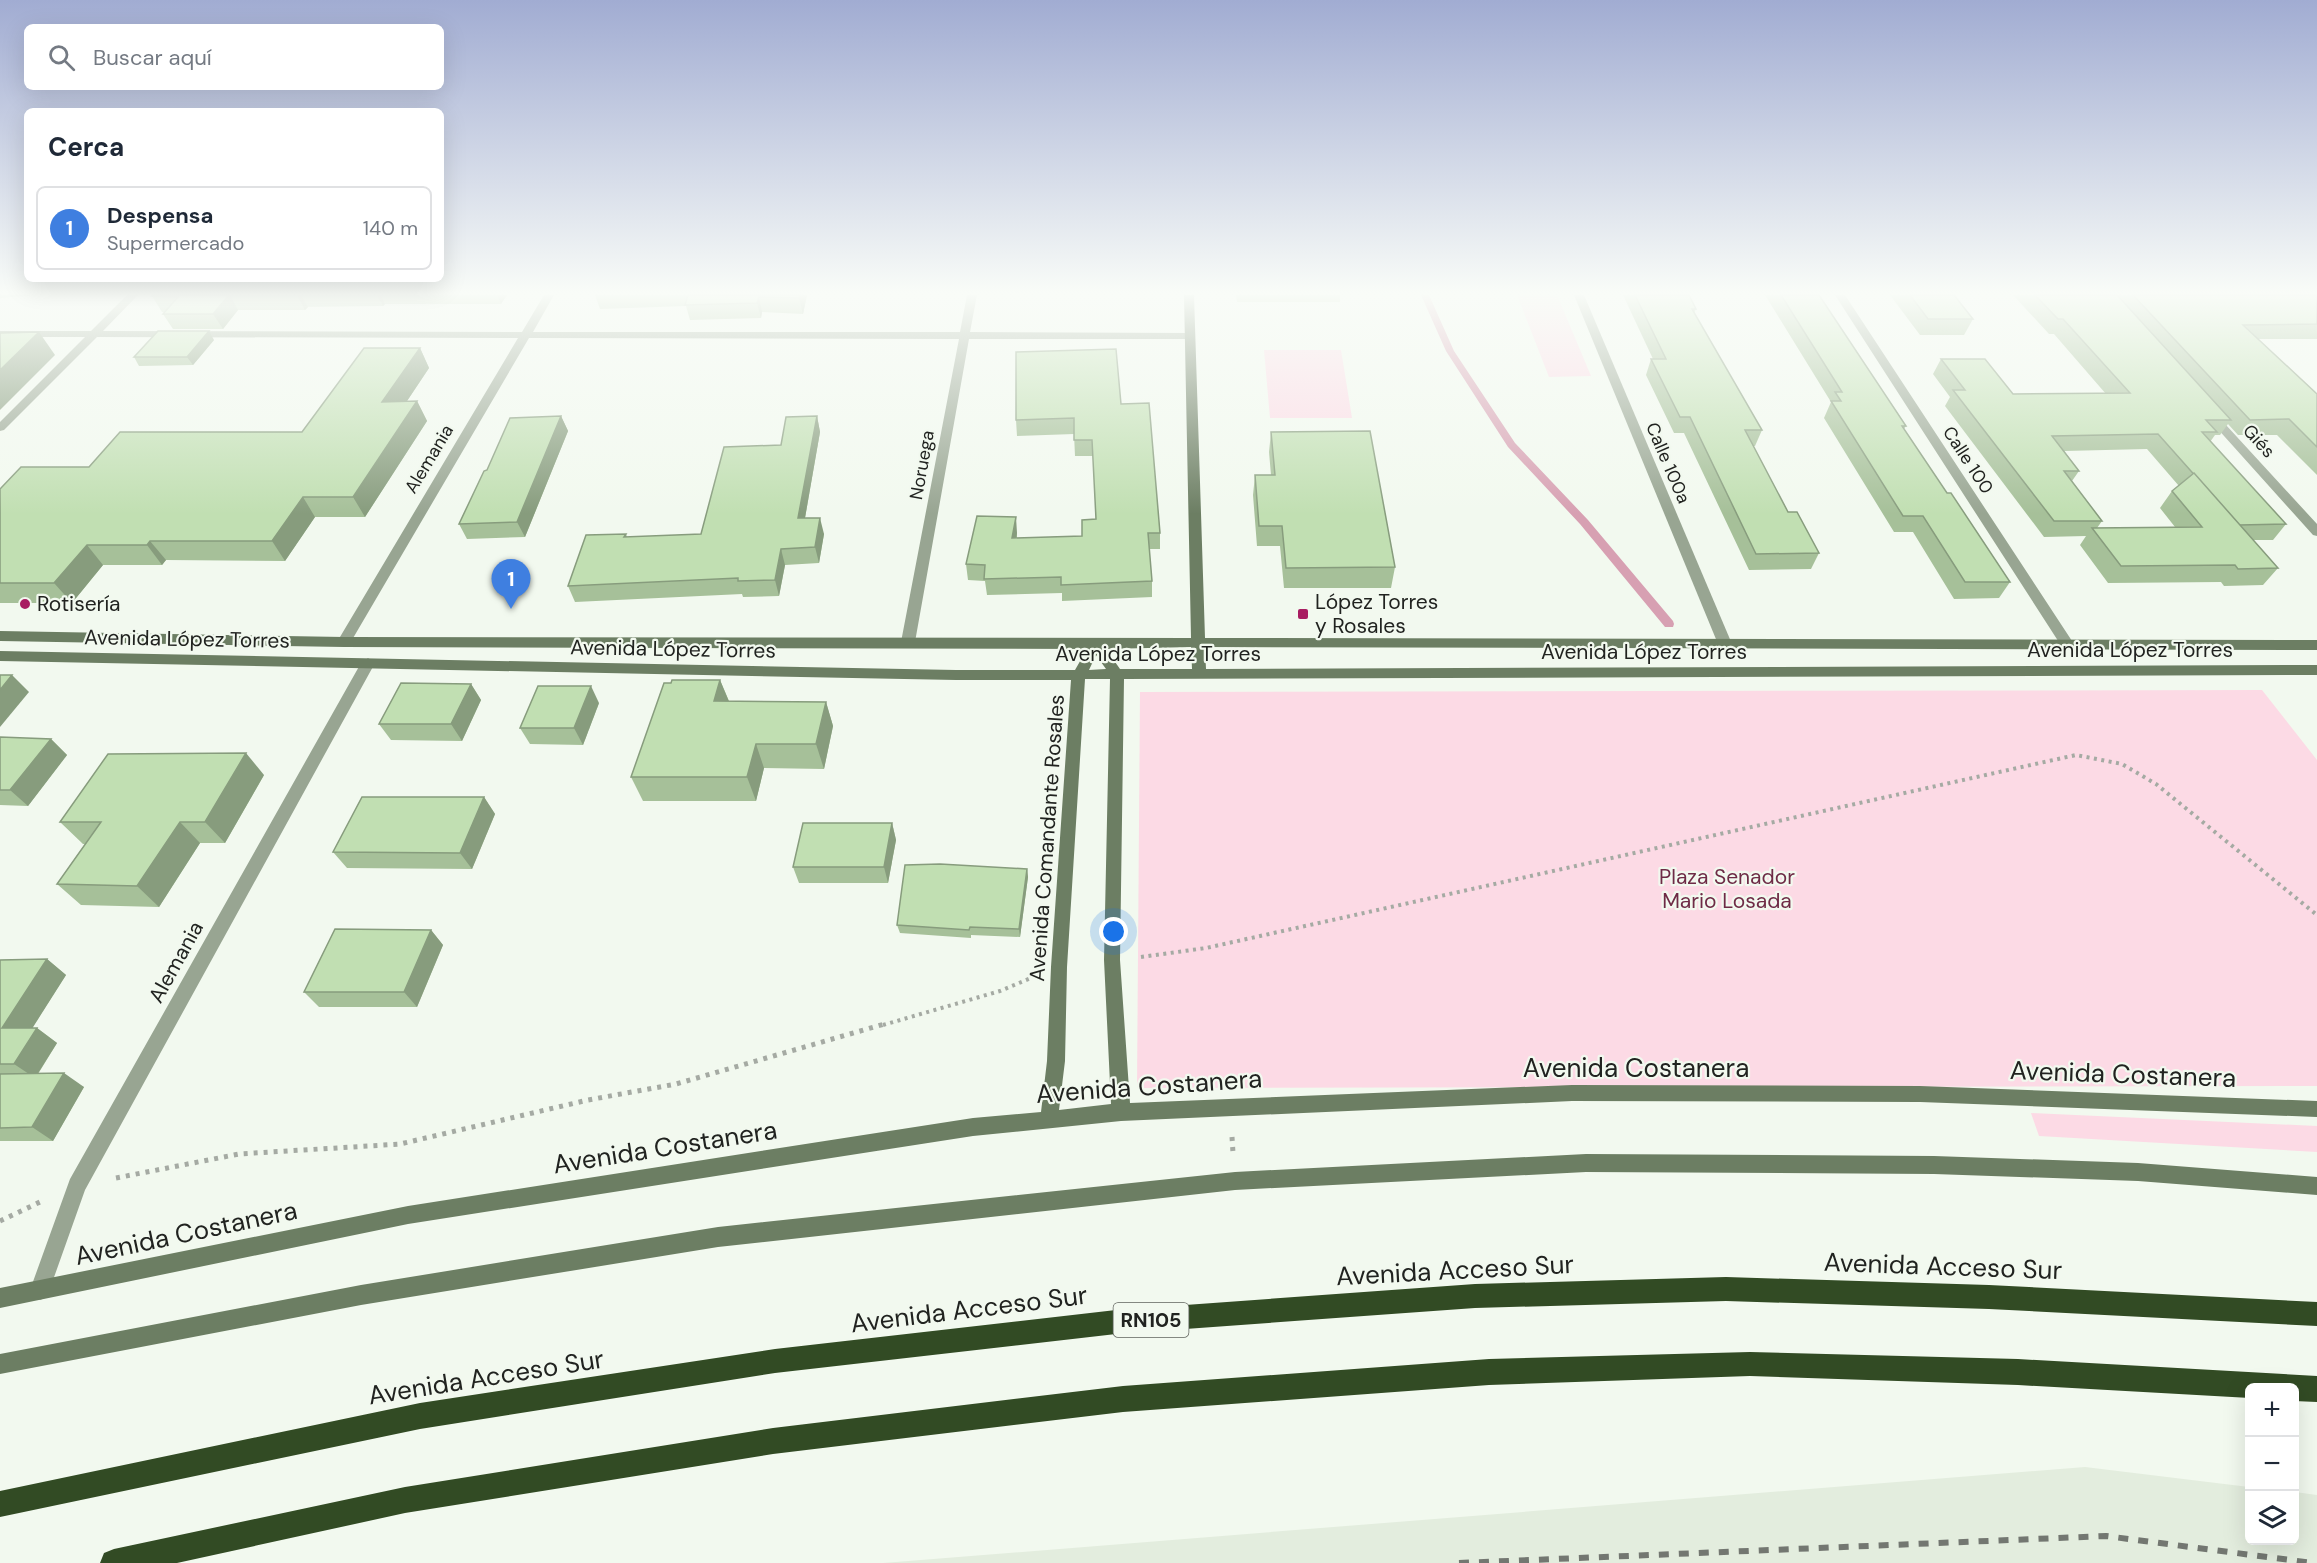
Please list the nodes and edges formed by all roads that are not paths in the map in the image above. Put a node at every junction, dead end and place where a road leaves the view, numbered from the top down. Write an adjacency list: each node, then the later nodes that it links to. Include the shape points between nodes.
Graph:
1 (60, 368): 8 (street)
2 (506, 368): 11 (street, Alemania)
3 (958, 368): 12 (street, Noruega)
4 (1191, 368): 14 (main road)
5 (1610, 368): 15 (street, Calle 100a)
6 (1887, 368): 16 (street, Calle 100)
7 (2205, 409): 9 (street, Giés)
8 (0, 429)
9 (2317, 532)
10 (0, 636): 11 (main road, Avenida López Torres)
11 (344, 642): 12 (main road, Avenida López Torres)
12 (908, 642): 13 (main road, Avenida López Torres)
13 (1096, 644): 14 (main road, Avenida López Torres); 22 (main road, Avenida Comandante Rosales); 23 (main road)
14 (1198, 644): 15 (main road, Avenida López Torres); 21 (main road)
15 (1725, 644): 16 (main road, Avenida López Torres)
16 (2067, 644): 17 (main road, Avenida López Torres)
17 (2317, 645)
18 (0, 656): 19 (main road, Avenida López Torres)
19 (368, 663): 22 (main road, Avenida López Torres); 28 (street, Alemania, via 77,1186)
20 (2317, 670): 21 (main road, Avenida López Torres)
21 (1199, 675): 23 (main road, Avenida López Torres)
22 (1078, 676): 23 (main road, Avenida López Torres); 26 (main road, Avenida Comandante Rosales, via 1056,1061)
23 (1117, 676): 25 (main road, via 1112,960)
24 (2317, 1109): 25 (main road, Avenida Costanera, via 1920,1094 1572,1093)
25 (1121, 1112): 26 (main road, Avenida Costanera)
26 (1049, 1118): 28 (main road, Avenida Costanera, via 408,1215)
27 (2317, 1186): 31 (main road, via 2138,1172 1910,1165 1586,1163 1235,1181 717,1237 361,1295)
28 (40, 1290): 29 (main road, Avenida Costanera)
29 (0, 1298)
30 (2317, 1314): 35 (highway, Avenida Acceso Sur / RN105, via 1989,1297 1726,1289 1475,1296 1116,1322 775,1361 420,1416)
31 (0, 1364)
32 (2245, 1385): 36 (highway, via 2018,1372 1750,1364 1489,1372 1123,1399 772,1441 405,1500)
33 (2299, 1388): 34 (highway)
34 (2317, 1389)
35 (0, 1504)
36 (114, 1563)

